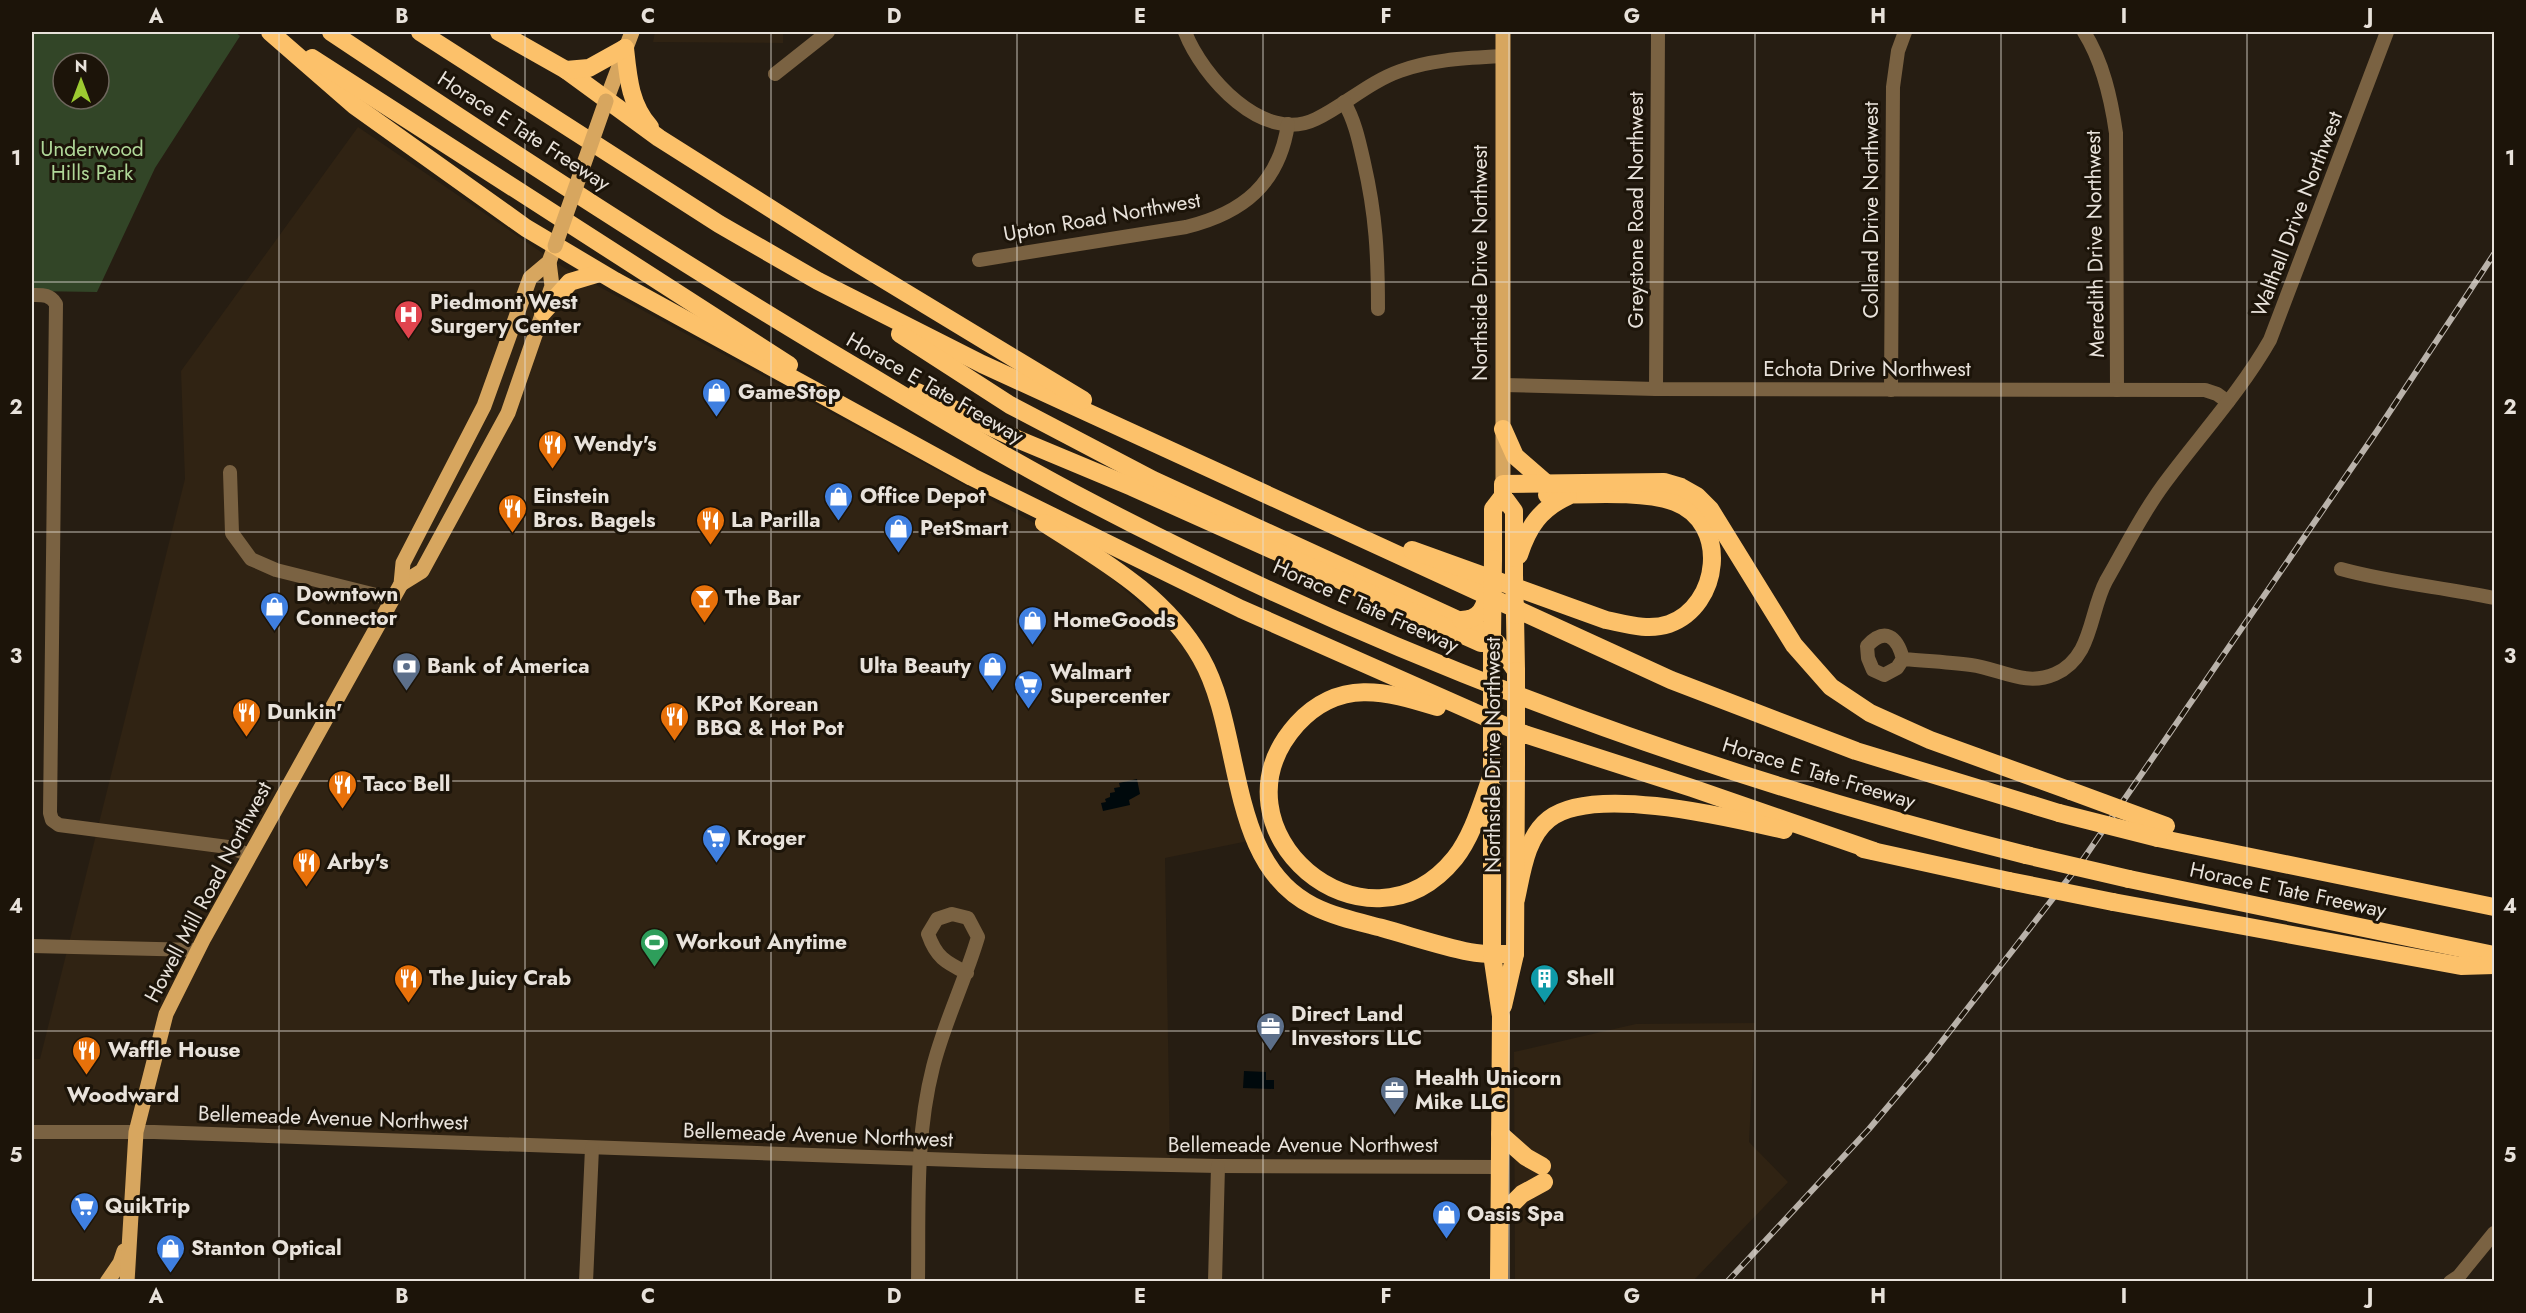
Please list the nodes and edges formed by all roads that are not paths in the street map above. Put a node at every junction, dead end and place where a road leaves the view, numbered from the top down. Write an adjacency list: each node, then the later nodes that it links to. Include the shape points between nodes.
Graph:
1 (272, 32): 20 (highway, via 355,106); 35 (highway)
2 (331, 32): 27 (highway, Horace E Tate Freeway, via 714,282)
3 (420, 32): 23 (highway, Horace E Tate Freeway, via 719,224)
4 (499, 32): 14 (highway)
5 (828, 32): 15 (street)
6 (1185, 32): 18 (street, via 1205,70 1222,90 1269,120)
7 (1503, 32): 13 (main road, Northside Drive Northwest)
8 (1658, 32): 29 (street, Greystone Road Northwest)
9 (1905, 32): 30 (street, Colland Drive Northwest, via 1893,87)
10 (2084, 32): 31 (street, Meredith Drive Northwest, via 2103,72 2116,133)
11 (2387, 32): 32 (street, Walthall Drive Northwest, via 2280,318 2258,361)
12 (629, 40): 14 (highway, via 589,68); 16 (main road, Howell Mill Road Northwest); 19 (highway, via 627,76 634,102)
13 (1503, 56): 17 (street, via 1416,66 1381,79); 28 (main road, Northside Drive Northwest)
14 (566, 70): 16 (highway)
15 (775, 74)
16 (606, 100): 19 (highway); 20 (main road, Howell Mill Road Northwest, bridge)
17 (1344, 102): 18 (street, via 1315,119); 25 (street, via 1356,129 1374,206)
18 (1288, 124): 21 (street, Upton Road Northwest, via 1282,154 1270,178 1248,199 1218,217 1186,227)
19 (659, 138): 34 (highway)
20 (552, 254): 22 (highway); 26 (main road, Howell Mill Road Northwest, via 552,286); 45 (main road, Howell Mill Road Northwest, via 530,278 484,406 404,563)
21 (979, 260)
22 (600, 273): 26 (highway, via 570,282); 35 (highway)
23 (818, 281): 34 (highway, Horace E Tate Freeway, via 982,364); 49 (highway, via 1010,405 1153,480)
24 (32, 295): 57 (street, via 45,295 56,304 52,820 59,825 228,847)
25 (1378, 309)
26 (543, 312): 45 (main road, Howell Mill Road Northwest, via 508,413 422,571)
27 (823, 348): 50 (highway, via 1017,439); 64 (highway, Horace E Tate Freeway, bridge, via 999,453 1160,537 1330,617 1480,681 1752,778 1962,839 2129,879)
28 (1503, 385): 29 (street, Echota Drive Northwest); 33 (main road, Northside Drive Northwest)
29 (1656, 389): 30 (street, Echota Drive Northwest)
30 (1891, 390): 31 (street, Echota Drive Northwest)
31 (2117, 390): 32 (street, Echota Drive Northwest, via 2205,390)
32 (2228, 402): 51 (street, Walthall Drive Northwest, via 2152,502 2104,585 2083,648 2067,667 2048,677 2026,680 1973,665)
33 (1503, 429): 38 (highway, via 1515,456); 39 (main road, Northside Drive Northwest)
34 (1160, 447): 40 (highway, Horace E Tate Freeway)
35 (925, 450): 37 (highway)
36 (230, 472): 47 (street, via 232,532 251,559 276,570)
37 (972, 477): 53 (highway, via 1241,609); 62 (highway, via 1138,586 1178,625 1202,660 1218,695 1256,844 1270,869 1289,890 1335,916 1472,953)
38 (1546, 483): 39 (highway); 55 (highway, bridge, via 1647,481 1681,487 1697,496 1719,521 1794,645 1831,687 1870,713 1920,735 2071,791)
39 (1503, 490): 41 (highway); 42 (highway, Northside Drive Northwest, via 1493,509); 43 (highway, Northside Drive Northwest, via 1514,511)
40 (1265, 495): 41 (highway, via 1606,620 1649,628 1667,625 1700,602 1710,581 1712,557 1706,532 1688,510 1654,497); 55 (highway, Horace E Tate Freeway, bridge, via 1671,680 1856,751 2059,813)
41 (1569, 495): 43 (highway, via 1542,511)
42 (1492, 550): 49 (highway, bridge, via 1482,611 1472,619); 50 (highway, Northside Drive Northwest, bridge)
43 (1517, 552): 48 (highway, Northside Drive Northwest, bridge)
44 (2341, 569): 46 (street, via 2380,580)
45 (401, 584): 47 (main road, Howell Mill Road Northwest)
46 (2494, 598)
47 (392, 599): 57 (main road, Howell Mill Road Northwest)
48 (1515, 615): 50 (highway); 52 (highway, Northside Drive Northwest)
49 (1461, 620): 50 (highway)
50 (1487, 644): 52 (highway); 54 (highway, Northside Drive Northwest, bridge)
51 (1903, 658)
52 (1516, 671): 58 (highway, Northside Drive Northwest, bridge)
53 (1526, 735): 54 (highway, via 1391,693 1358,692 1342,696 1313,710 1282,745 1270,778 1274,820 1295,861 1313,878 1355,896 1380,898 1401,894 1421,886 1456,857); 56 (highway)
54 (1492, 774): 62 (highway, Northside Drive Northwest)
55 (2162, 832): 59 (highway, Horace E Tate Freeway, via 2232,854)
56 (1874, 851): 58 (highway, via 1676,809 1589,804 1562,811 1539,829 1523,867); 65 (highway, bridge, via 2113,902 2461,966)
57 (250, 855): 61 (main road, Howell Mill Road Northwest)
58 (1516, 898): 63 (highway, Northside Drive Northwest)
59 (2494, 907)
60 (32, 946): 61 (street)
61 (198, 950): 69 (main road, Howell Mill Road Northwest, via 166,1014)
62 (1492, 954): 63 (highway); 67 (highway, Northside Drive Northwest)
63 (1515, 954): 67 (highway, Northside Drive Northwest)
64 (2494, 955)
65 (2494, 965)
66 (967, 973): 72 (street, via 933,1067)
67 (1501, 1016): 70 (highway, Northside Drive Northwest)
68 (32, 1132): 69 (street, Bellemeade Avenue Northwest)
69 (136, 1132): 71 (street, Bellemeade Avenue Northwest); 77 (main road, Howell Mill Road Northwest)
70 (1500, 1134): 74 (highway, Northside Drive Northwest); 75 (highway, via 1543,1174)
71 (592, 1148): 72 (street, Bellemeade Avenue Northwest); 80 (street)
72 (920, 1159): 73 (street, Bellemeade Avenue Northwest); 81 (street)
73 (1218, 1167): 74 (street, Bellemeade Avenue Northwest); 82 (street)
74 (1500, 1167): 75 (highway, Northside Drive Northwest)
75 (1499, 1217): 83 (highway, Northside Drive Northwest)
76 (2494, 1233): 84 (street, via 2459,1276)
77 (129, 1236): 78 (main road, via 120,1263); 79 (main road, Howell Mill Road Northwest)
78 (107, 1281)
79 (127, 1281)
80 (586, 1281)
81 (918, 1281)
82 (1215, 1281)
83 (1499, 1281)
84 (2450, 1281)

